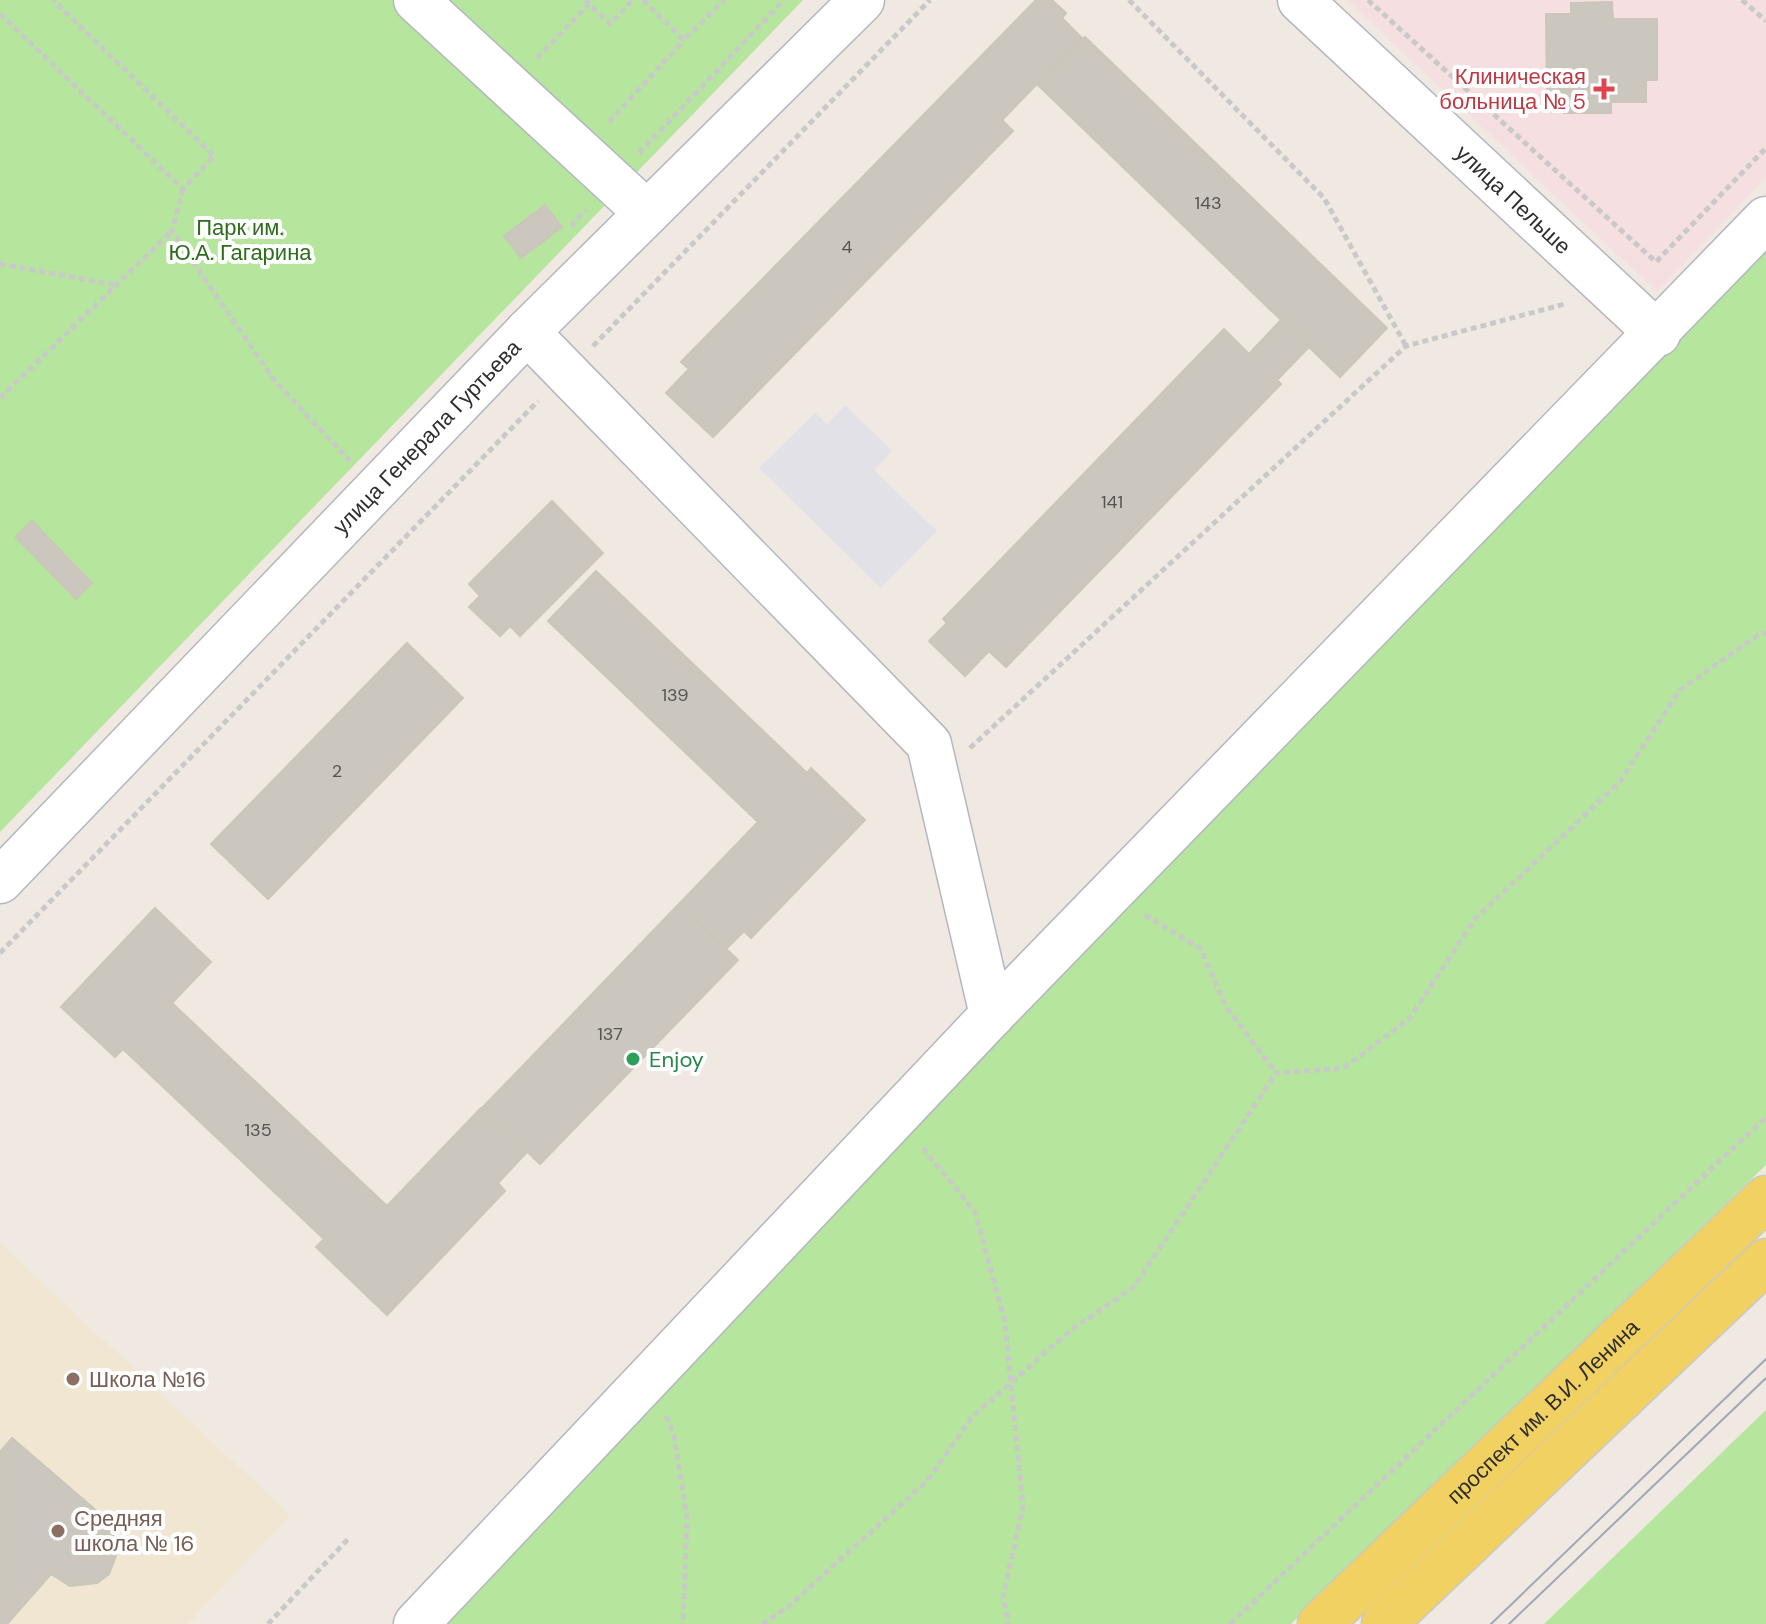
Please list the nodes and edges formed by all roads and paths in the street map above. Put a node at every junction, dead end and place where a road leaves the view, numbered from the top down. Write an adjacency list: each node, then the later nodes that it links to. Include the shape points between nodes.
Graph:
1 (53, 0): 21 (path, via 214,156)
2 (416, 0): 19 (street)
3 (633, 0): 13 (path, via 610,24)
4 (643, 0): 16 (path)
5 (724, 0): 16 (path)
6 (784, 0): 20 (path)
7 (862, 0): 22 (street, улица Генерала Гуртьева)
8 (930, 0): 32 (path)
9 (1129, 0): 31 (path, via 1324,198)
10 (1300, 0): 28 (street, улица Пельше)
11 (1368, 0): 25 (path)
12 (1742, 0): 15 (path)
13 (587, 2): 17 (path)
14 (0, 14): 21 (path)
15 (1766, 21)
16 (684, 40): 19 (path)
17 (536, 59)
18 (1766, 148): 25 (path)
19 (581, 152): 22 (street)
20 (637, 155)
21 (183, 189): 24 (path)
22 (647, 213): 29 (street, улица Генерала Гуртьева)
23 (1766, 219): 30 (street)
24 (172, 231): 27 (path); 34 (path, via 274,380)
25 (1656, 262): 28 (path)
26 (0, 264): 27 (path)
27 (117, 285): 33 (path)
28 (1610, 288): 30 (street, улица Пельше); 31 (path)
29 (527, 332): 32 (street); 34 (street, улица Генерала Гуртьева)
30 (1658, 334): 38 (street)
31 (1406, 346): 36 (path)
32 (567, 372): 36 (street, via 929,744); 39 (path)
33 (0, 398)
34 (376, 489): 37 (street, улица Генерала Гуртьева)
35 (1766, 633): 41 (path, via 1680,690 1619,783 1475,919 1410,1018 1344,1068)
36 (937, 778): 40 (street)
37 (0, 881)
38 (1111, 894): 40 (street); 41 (path, via 1201,949 1225,1005)
39 (0, 953)
40 (992, 1015): 46 (street)
41 (1276, 1073): 47 (path, via 1134,1287 1071,1330)
42 (1766, 1117): 54 (path)
43 (919, 1143): 47 (path, via 975,1212 1005,1322)
44 (1766, 1198): 55 (main road, проспект им. В.И. Ленина)
45 (1766, 1261): 56 (main road, проспект им. В.И. Ленина)
46 (651, 1376): 50 (street); 51 (path, via 674,1436 687,1517)
47 (1009, 1384): 52 (path, via 973,1416 927,1481 788,1607); 53 (path, via 1023,1507 1003,1597)
48 (350, 1537): 49 (path)
49 (268, 1624)
50 (416, 1624)
51 (683, 1624)
52 (762, 1624)
53 (1008, 1624)
54 (1230, 1624)
55 (1320, 1624)
56 (1384, 1624)

